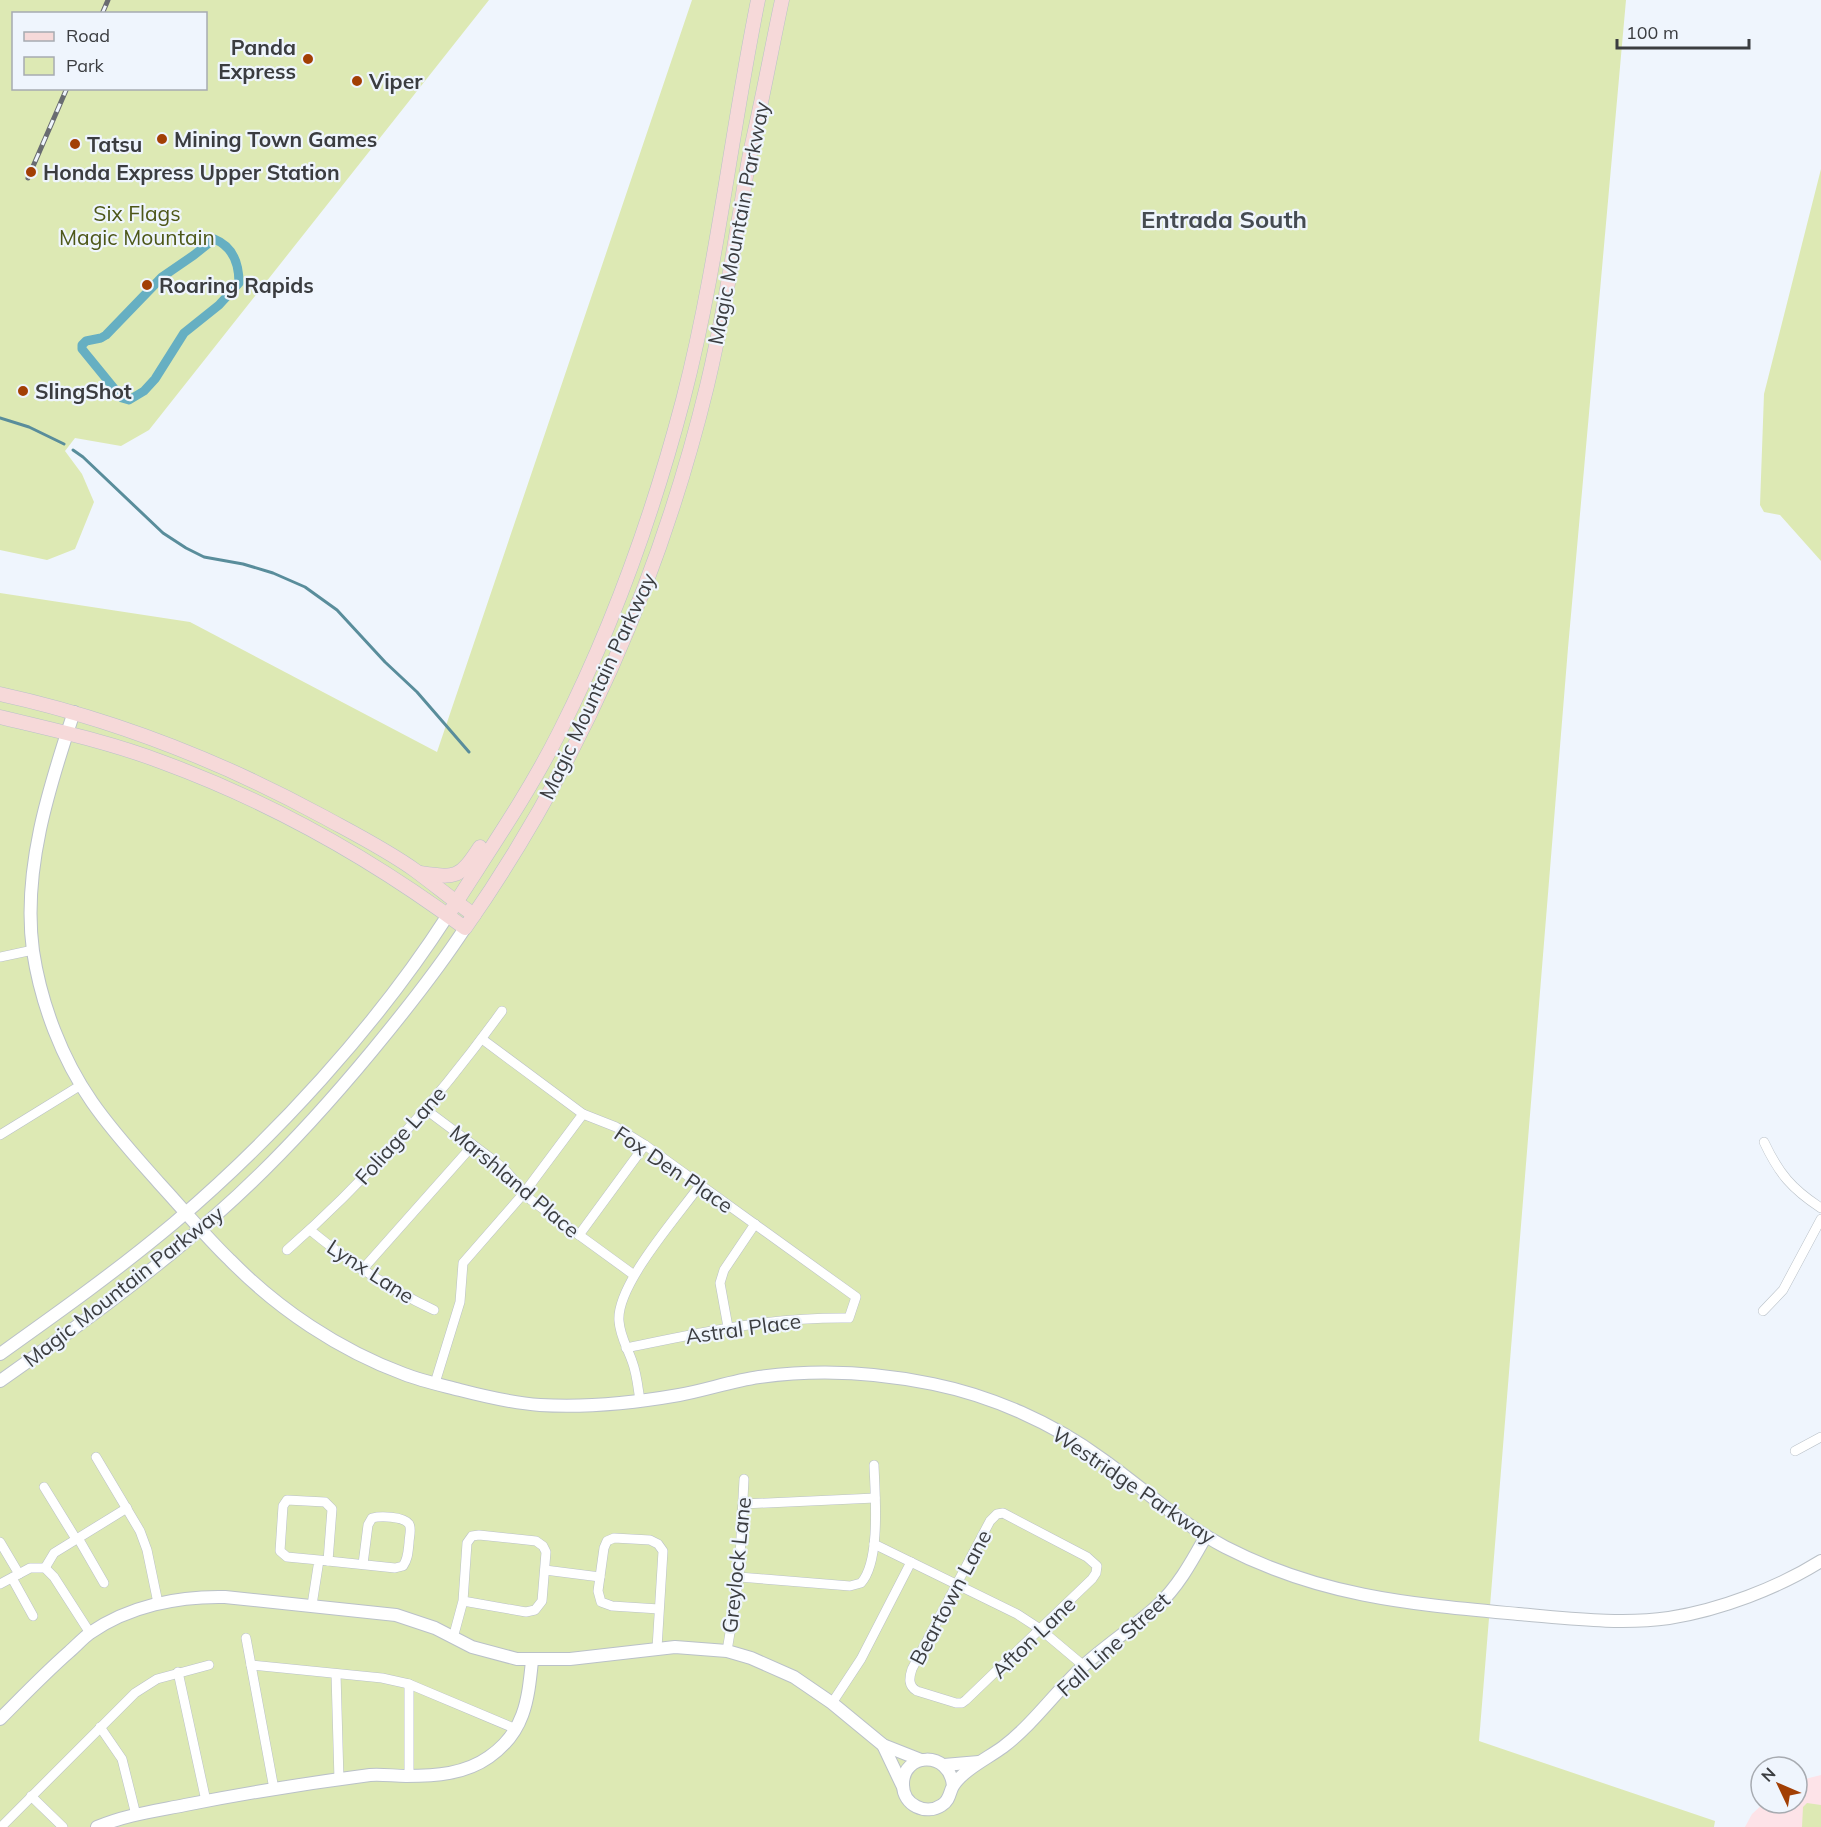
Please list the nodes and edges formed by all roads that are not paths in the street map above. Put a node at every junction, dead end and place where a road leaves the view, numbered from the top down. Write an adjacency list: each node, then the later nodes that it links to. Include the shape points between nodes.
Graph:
1 (758, 0): 7 (main road, Magic Mountain Parkway, via 703,311 667,458 640,542 583,683 553,745)
2 (782, 0): 11 (main road, Magic Mountain Parkway, via 712,360 673,507 624,637 575,744 517,850)
3 (0, 694): 4 (main road)
4 (74, 712): 6 (street, Westridge Parkway); 8 (main road, via 219,764 307,808)
5 (0, 717): 6 (main road)
6 (67, 734): 10 (main road, via 162,761 269,807 332,840); 13 (street, Westridge Parkway, via 35,859 31,903)
7 (503, 828): 8 (main road, via 482,844 458,873 446,877); 9 (main road, Magic Mountain Parkway)
8 (418, 872): 9 (main road)
9 (456, 902): 10 (main road, Magic Mountain Parkway); 11 (main road)
10 (448, 915): 12 (main road); 27 (street, Magic Mountain Parkway, via 404,977 311,1089)
11 (474, 915): 12 (main road, Magic Mountain Parkway)
12 (465, 928): 30 (street, Magic Mountain Parkway, via 346,1083 280,1154)
13 (33, 950): 14 (street); 17 (street, Westridge Parkway, via 50,1017)
14 (0, 957)
15 (502, 1011): 16 (street, Foliage Lane)
16 (482, 1039): 18 (street, Foliage Lane); 19 (street, Fox Den Place)
17 (81, 1086): 20 (street); 27 (street, Westridge Parkway, via 101,1115)
18 (425, 1109): 22 (street, Marshland Place); 31 (street, Foliage Lane)
19 (583, 1114): 23 (street, Fox Den Place, via 616,1127); 25 (street)
20 (0, 1135)
21 (1764, 1142): 26 (street, via 1784,1178)
22 (473, 1144): 25 (street, Marshland Place, via 506,1171); 34 (street)
23 (645, 1145): 24 (street, Fox Den Place); 32 (street)
24 (700, 1185): 29 (street, Fox Den Place); 35 (street)
25 (524, 1193): 32 (street, Marshland Place); 43 (street, via 463,1263 460,1302)
26 (1821, 1208)
27 (186, 1213): 30 (street, Westridge Parkway); 41 (street, Magic Mountain Parkway, via 88,1292)
28 (1821, 1219): 38 (street, via 1783,1290)
29 (755, 1224): 36 (street, Fox Den Place, via 855,1297); 39 (street, via 723,1270 720,1282)
30 (200, 1229): 42 (street, Magic Mountain Parkway, via 108,1304); 43 (street, Westridge Parkway, via 264,1292 303,1321 369,1360)
31 (310, 1230): 33 (street, Foliage Lane); 34 (street, Lynx Lane)
32 (579, 1235): 35 (street, Marshland Place)
33 (287, 1250)
34 (362, 1270): 37 (street, Lynx Lane)
35 (634, 1275): 40 (street, via 620,1305 619,1320)
36 (852, 1307): 39 (street, Astral Place, via 849,1318 788,1319)
37 (434, 1310)
38 (1763, 1311)
39 (728, 1326): 40 (street, Astral Place)
40 (626, 1348): 44 (street, via 635,1370)
41 (0, 1354)
42 (0, 1381)
43 (435, 1383): 44 (street, Westridge Parkway, via 491,1399 537,1404 581,1406)
44 (640, 1401): 54 (street, Westridge Parkway, via 741,1380 798,1373 873,1375 932,1384 999,1404 1077,1442)
45 (1821, 1437): 46 (street)
46 (1795, 1451)
47 (96, 1457): 53 (street)
48 (874, 1465): 51 (street)
49 (744, 1479): 52 (street, Greylock Lane)
50 (44, 1487): 55 (street)
51 (875, 1498): 52 (street); 57 (street)
52 (743, 1504): 67 (street, Greylock Lane)
53 (127, 1508): 55 (street); 72 (street, via 144,1540)
54 (1206, 1536): 59 (street, Westridge Parkway, via 1280,1572 1358,1595 1618,1620 1660,1618 1710,1608 1766,1589); 85 (street, Fall Line Street, via 1175,1586 1158,1605)
55 (77, 1539): 63 (street, via 54,1553); 68 (street)
56 (0, 1542): 65 (street)
57 (874, 1544): 60 (street); 67 (street, via 869,1572 861,1583 850,1586)
58 (323, 1560): 58 (street, via 331,1506 325,1502 287,1500 283,1506 280,1551 287,1557); 61 (street); 73 (street)
59 (1821, 1561)
60 (911, 1562): 70 (street); 89 (street, via 861,1659)
61 (363, 1564): 61 (street, via 403,1566 407,1559 408,1523 402,1519 372,1518)
62 (1097, 1566): 70 (street, Beartown Lane, via 1009,1515 997,1514); 76 (street, Afton Lane, via 1092,1579)
63 (45, 1568): 65 (street, via 30,1568); 77 (street)
64 (545, 1570): 66 (street); 71 (street, via 542,1601 531,1612); 71 (street, via 546,1552 540,1543 472,1536 467,1543)
65 (15, 1576): 69 (street); 75 (street)
66 (600, 1577): 74 (street, via 599,1597 606,1605); 74 (street, via 604,1548 610,1539 655,1542 663,1551)
67 (739, 1577): 81 (street, Greylock Lane)
68 (104, 1583)
69 (0, 1584)
70 (957, 1584): 76 (street); 90 (street, Beartown Lane, via 912,1669 909,1682 917,1691)
71 (463, 1601): 79 (street)
72 (158, 1603): 73 (street, via 202,1596); 77 (street)
73 (312, 1605): 79 (street, via 396,1615)
74 (659, 1609): 80 (street)
75 (33, 1616)
76 (1040, 1629): 85 (street); 90 (street, Afton Lane)
77 (90, 1633): 91 (street)
78 (246, 1638): 84 (street)
79 (453, 1638): 82 (street, via 492,1653)
80 (657, 1648): 81 (street); 82 (street)
81 (727, 1651): 89 (street, via 774,1667)
82 (532, 1661): 93 (street, via 528,1699)
83 (209, 1665): 86 (street)
84 (251, 1665): 87 (street); 102 (street)
85 (1084, 1666): 96 (street, Fall Line Street, via 1025,1728)
86 (178, 1672): 92 (street, via 135,1693); 104 (street)
87 (336, 1674): 88 (street); 99 (street)
88 (409, 1684): 93 (street); 98 (street)
89 (832, 1703): 94 (street)
90 (962, 1703)
91 (0, 1719)
92 (100, 1727): 103 (street); 105 (street, via 122,1759)
93 (516, 1729): 98 (street, via 507,1741 474,1766 457,1772)
94 (883, 1745): 95 (street); 100 (street)
95 (921, 1760): 97 (street); 100 (street, via 908,1769)
96 (979, 1762): 97 (street); 101 (street, Fall Line Street)
97 (944, 1765): 101 (street)
98 (409, 1776): 99 (street)
99 (339, 1780): 102 (street)
100 (903, 1785): 101 (street, via 909,1801 923,1809 947,1801)
101 (953, 1786)
102 (274, 1789): 104 (street)
103 (31, 1796): 106 (street); 107 (street)
104 (206, 1801): 105 (street)
105 (136, 1815): 108 (street)
106 (1, 1827)
107 (63, 1827)
108 (97, 1827)

